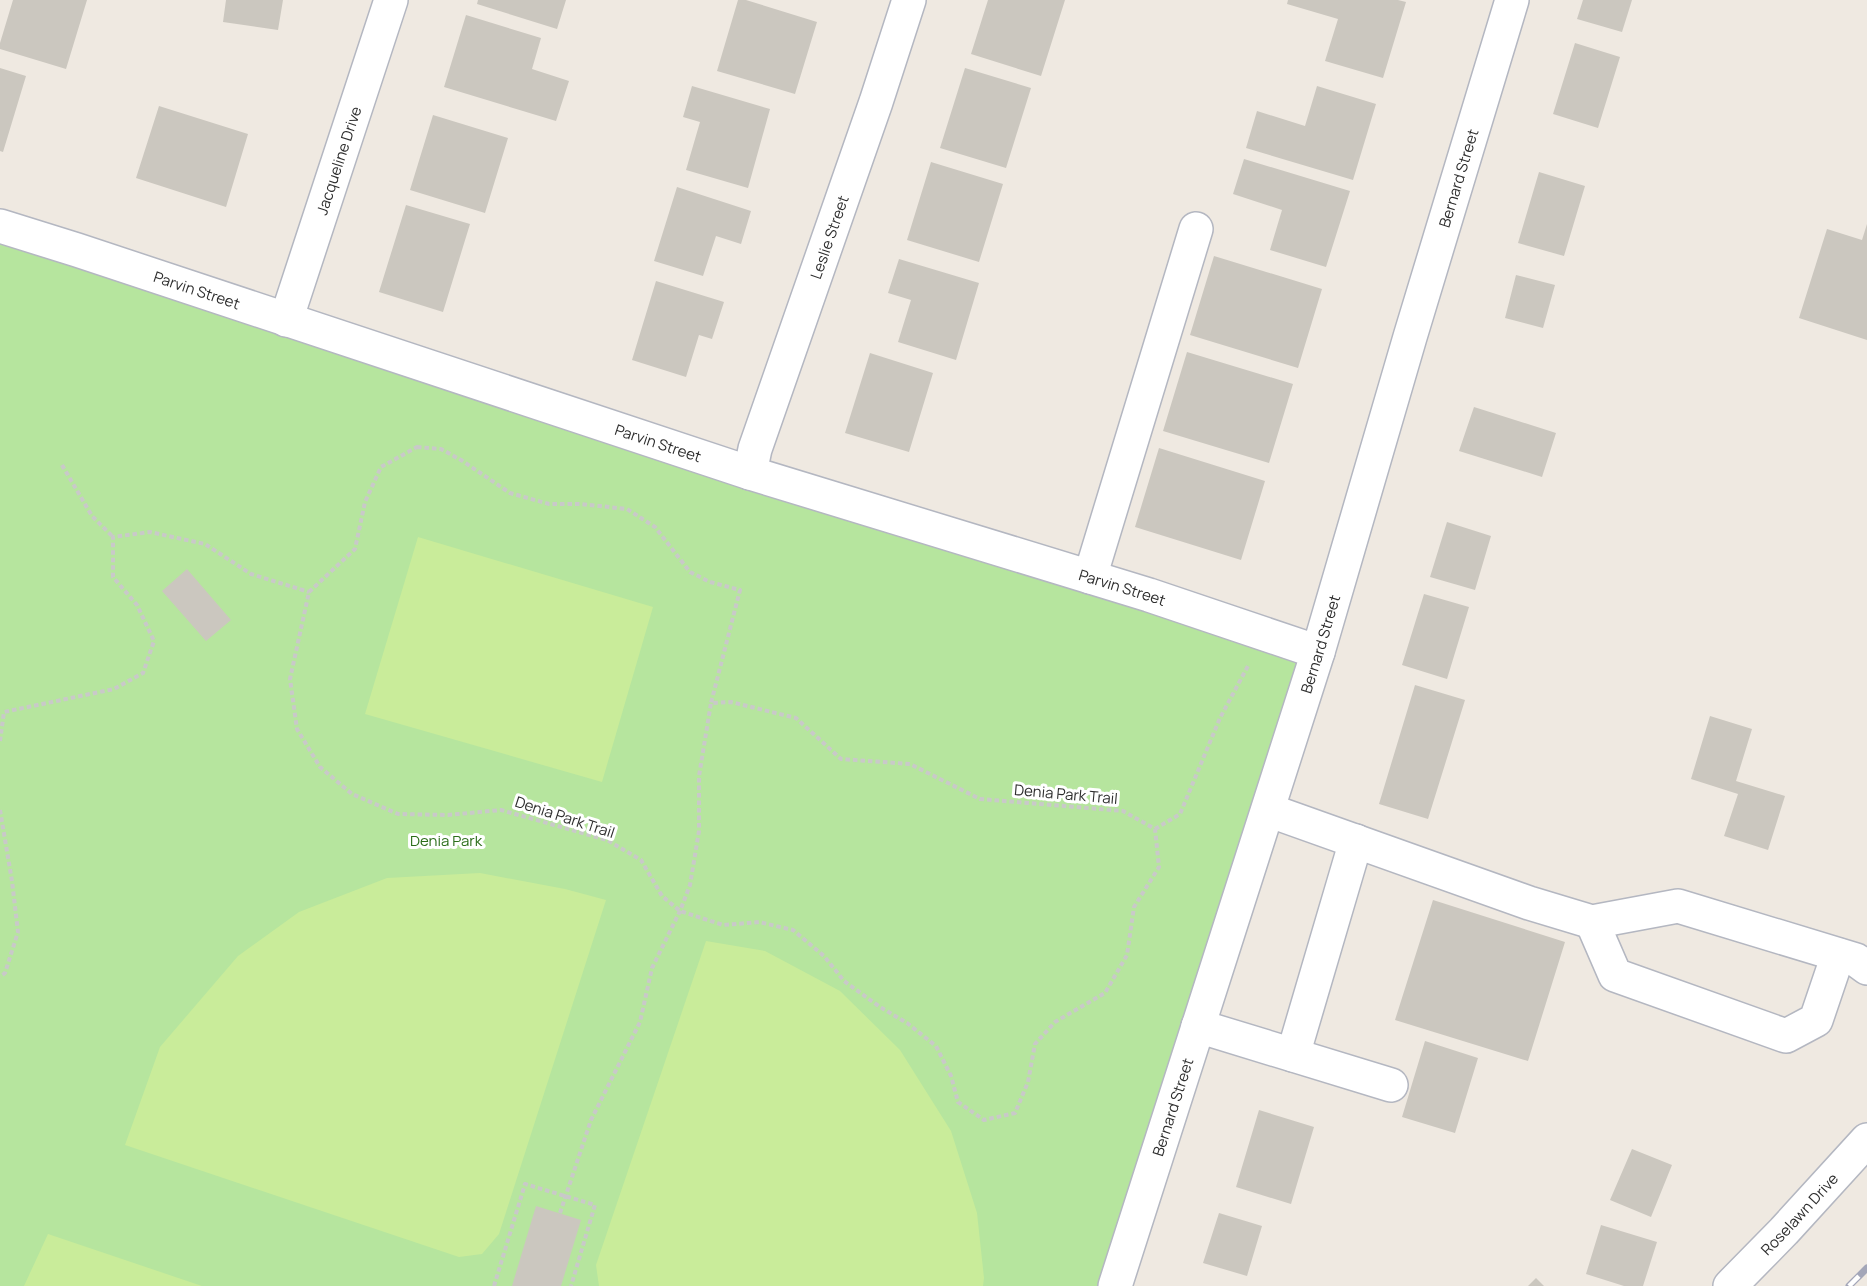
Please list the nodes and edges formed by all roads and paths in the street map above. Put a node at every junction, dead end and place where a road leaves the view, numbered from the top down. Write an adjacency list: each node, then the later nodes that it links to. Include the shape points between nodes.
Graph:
1 (391, 0): 6 (street, Jacqueline Drive)
2 (909, 0): 8 (street, Leslie Street)
3 (1512, 0): 13 (street, Bernard Street)
4 (0, 226): 6 (street, Parvin Street)
5 (1196, 229): 10 (street)
6 (286, 320): 8 (street, Parvin Street)
7 (62, 465): 9 (path, via 92,516)
8 (750, 473): 10 (street, Parvin Street)
9 (113, 537): 11 (path, via 150,532 205,544 251,574); 15 (path, via 113,577 137,605 154,641 143,673 114,689)
10 (1090, 577): 12 (street, Parvin Street)
11 (309, 592): 14 (path, via 355,549 365,502 381,467 417,447 441,450 510,494 549,504 627,509 655,526 690,572 740,590); 21 (path, Denia Park Trail, via 290,679 297,729 328,774 352,794 398,814 501,810 606,840 641,860 662,896)
12 (1265, 634): 13 (street, Parvin Street); 19 (path, via 1220,718 1180,814)
13 (1318, 652): 18 (street, Bernard Street)
14 (711, 703): 19 (path, Denia Park Trail, via 731,702 796,718 841,759 910,764 980,799 1123,811); 21 (path, via 699,776 699,831 690,885)
15 (2, 712): 16 (path)
16 (0, 741)
17 (0, 810): 25 (path, via 18,932 5,973)
18 (1268, 810): 20 (street); 26 (street, Bernard Street)
19 (1155, 830): 21 (path, Denia Park Trail, via 1159,867 1134,907 1127,956 1105,993 1055,1022 1035,1044 1028,1082 1015,1113 984,1119 958,1102 936,1046 844,981 824,956 793,930 759,922 723,925)
20 (1356, 841): 22 (street); 27 (street)
21 (680, 911): 30 (path, via 652,968 640,1022 591,1120)
22 (1592, 922): 23 (street, via 1677,906); 23 (street, via 1616,975 1786,1036 1816,1020)
23 (1838, 955): 24 (street)
24 (1867, 968)
25 (0, 977)
26 (1198, 1026): 27 (street); 34 (street, Bernard Street)
27 (1293, 1055): 28 (street)
28 (1391, 1085)
29 (1867, 1140): 35 (street, Roselawn Drive)
30 (566, 1197): 31 (path); 32 (path, via 525,1184); 33 (path, via 595,1205)
31 (560, 1214)
32 (494, 1286)
33 (571, 1286)
34 (1115, 1286)
35 (1730, 1286)

